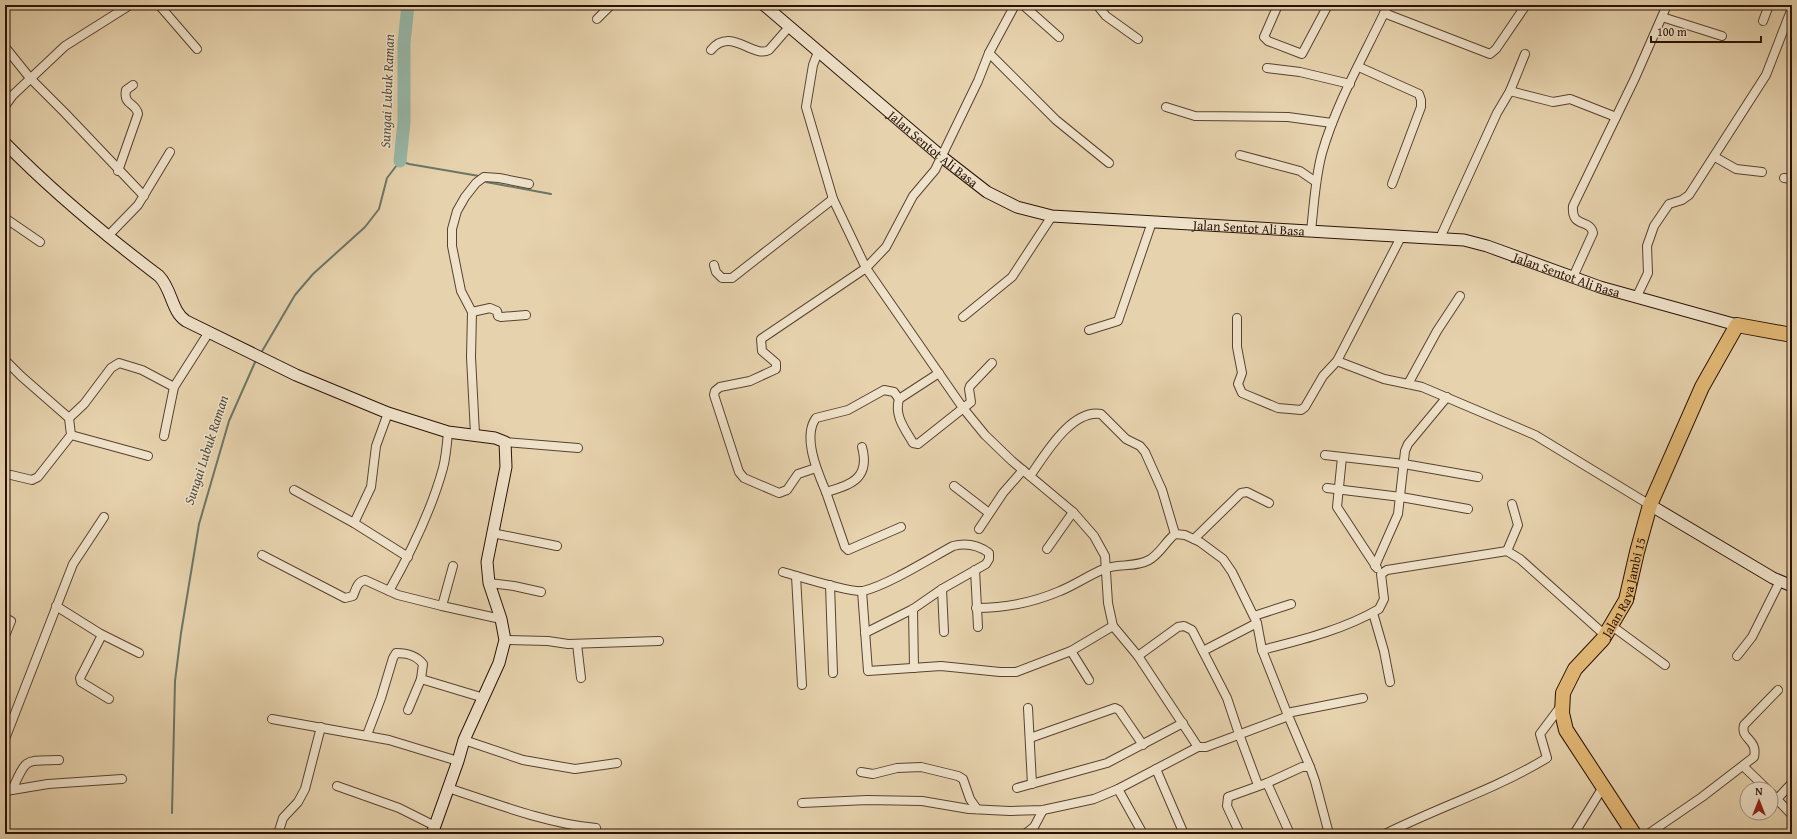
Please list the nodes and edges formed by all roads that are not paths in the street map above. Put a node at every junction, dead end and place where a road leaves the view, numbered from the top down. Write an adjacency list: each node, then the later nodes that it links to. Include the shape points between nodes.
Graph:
1 (130, 5): 31 (street, via 65,46)
2 (159, 5): 24 (street)
3 (611, 5): 17 (street)
4 (764, 5): 19 (street, Jalan Sentot Ali Basa)
5 (1015, 5): 27 (street)
6 (1023, 5): 21 (street)
7 (1097, 5): 22 (street, via 1106,16)
8 (1278, 5): 9 (street, via 1264,36 1268,41 1302,54)
9 (1328, 5)
10 (1388, 5): 15 (street)
11 (1526, 5): 15 (street, via 1490,54)
12 (1667, 5): 16 (street)
13 (1769, 5): 18 (street)
14 (1792, 8): 43 (street, via 1766,75)
15 (1384, 13): 29 (street)
16 (1662, 17): 20 (street); 37 (street)
17 (597, 18)
18 (1763, 21)
19 (789, 27): 25 (street, via 766,52 729,41 719,42); 26 (street, Jalan Sentot Ali Basa)
20 (1722, 36)
21 (1058, 37)
22 (1138, 39)
23 (5, 47): 31 (street)
24 (197, 49)
25 (711, 50)
26 (818, 52): 42 (street, Jalan Sentot Ali Basa); 51 (street, via 813,65 806,107)
27 (989, 53): 42 (street); 44 (street, via 1056,120)
28 (1525, 54): 34 (street)
29 (1359, 67): 32 (street); 49 (street, via 1419,94 1422,100)
30 (1267, 68): 32 (street, via 1300,72)
31 (30, 78): 35 (street); 45 (street)
32 (1350, 84): 38 (street)
33 (132, 85): 45 (street, via 126,90 126,98 138,114)
34 (1510, 91): 37 (street, via 1553,102 1570,99); 58 (street)
35 (5, 106)
36 (1166, 107): 38 (street, via 1195,116 1288,117)
37 (1616, 117): 62 (street, via 1573,206 1573,217 1589,227 1593,233)
38 (1332, 123): 47 (street)
39 (5, 143): 56 (street)
40 (170, 152): 50 (street)
41 (1240, 155): 47 (street, via 1300,171)
42 (942, 157): 52 (street, Jalan Sentot Ali Basa, via 987,192 1017,207); 61 (street, via 933,173 913,196 886,247)
43 (1715, 157): 46 (street, via 1736,169); 64 (street, via 1689,195 1670,204 1654,226 1647,246 1648,273)
44 (1109, 163)
45 (118, 171): 50 (street)
46 (1762, 172)
47 (1316, 182): 55 (street)
48 (529, 184): 65 (street, via 484,178 468,192 457,211 452,229 452,246 461,291)
49 (1392, 184)
50 (144, 196): 56 (street)
51 (833, 199): 60 (street, via 732,278 722,278); 61 (street)
52 (1052, 216): 54 (street, Jalan Sentot Ali Basa); 67 (street, via 1012,277)
53 (5, 218): 59 (street)
54 (1152, 222): 55 (street, Jalan Sentot Ali Basa); 70 (street, via 1118,321)
55 (1311, 231): 57 (street, Jalan Sentot Ali Basa)
56 (107, 237): 71 (street, via 164,281 181,318)
57 (1401, 237): 58 (street, Jalan Sentot Ali Basa); 74 (street)
58 (1440, 238): 62 (street, Jalan Sentot Ali Basa, via 1464,240 1487,246)
59 (40, 242)
60 (714, 266)
61 (866, 268): 76 (street); 95 (street, via 761,339 762,351 776,363 776,369 750,381 720,387 715,391 714,395 736,464 744,478 779,493 787,490 798,474)
62 (1573, 277): 64 (street, Jalan Sentot Ali Basa)
63 (1460, 296): 77 (street)
64 (1636, 298): 69 (street, Jalan Sentot Ali Basa)
65 (472, 312): 66 (street, via 490,308 497,311 499,317); 85 (street, via 471,357)
66 (526, 315)
67 (963, 318)
68 (1237, 318): 74 (street, via 1237,346 1242,373 1238,384 1242,393 1260,402 1278,408 1301,410 1323,376)
69 (1737, 325): 72 (highway, Jalan Sentot Ali Basa); 108 (highway, Jalan Raya Jambi 15, via 1702,387)
70 (1089, 330)
71 (209, 332): 78 (street); 82 (street, via 296,375)
72 (1792, 335)
73 (5, 360): 83 (street)
74 (1338, 361): 77 (street, via 1384,379)
75 (992, 363): 81 (street, via 970,386 971,402)
76 (939, 373): 80 (street); 81 (street)
77 (1408, 384): 79 (street)
78 (174, 387): 83 (street, via 142,370 119,363 111,368 84,404); 87 (street)
79 (1447, 397): 94 (street, via 1408,444); 108 (street, via 1535,435)
80 (899, 399): 81 (street, via 897,410 900,421 912,444 916,445); 95 (street, via 894,392 884,390 848,410 816,418 811,437)
81 (963, 408): 96 (street, via 985,435)
82 (388, 414): 84 (street); 113 (street, via 377,442 371,486)
83 (69, 418): 86 (street)
84 (448, 432): 85 (street); 123 (street, via 444,467)
85 (475, 434): 88 (street)
86 (71, 436): 92 (street); 97 (street, via 35,479)
87 (164, 436)
88 (505, 442): 90 (street); 116 (street, via 506,467)
89 (862, 447): 104 (street, via 865,464 859,477 846,486)
90 (578, 448)
91 (1324, 454): 93 (street)
92 (148, 456)
93 (1342, 457): 94 (street); 103 (street)
94 (1404, 464): 99 (street); 105 (street)
95 (816, 468): 104 (street)
96 (1023, 470): 98 (street); 111 (street)
97 (11, 475)
98 (1030, 476): 110 (street); 117 (street, via 1073,422 1088,414 1101,414 1126,439 1146,452 1162,490)
99 (1478, 476)
100 (954, 486): 111 (street)
101 (1327, 488): 103 (street)
102 (294, 490): 113 (street)
103 (1338, 490): 105 (street); 125 (street, via 1338,507)
104 (826, 492): 114 (street, via 848,550)
105 (1401, 497): 109 (street); 125 (street, via 1396,521)
106 (1269, 503): 118 (street, via 1248,492 1241,493)
107 (1512, 504): 121 (street, via 1518,525)
108 (1650, 505): 131 (street); 150 (highway, Jalan Raya Jambi 15, via 1626,600)
109 (1468, 509)
110 (1073, 512): 120 (street); 126 (street, via 1094,536 1105,556)
111 (989, 513): 115 (street)
112 (104, 517): 140 (street, via 73,564)
113 (354, 523): 123 (street)
114 (902, 527)
115 (979, 529)
116 (492, 533): 119 (street); 132 (street, via 487,562)
117 (1175, 534): 118 (street); 126 (street, via 1147,562)
118 (1194, 539): 147 (street, via 1223,559)
119 (557, 546)
120 (1047, 549)
121 (1507, 551): 129 (street, via 1394,569); 150 (street)
122 (262, 555): 136 (street, via 345,598 353,596 358,584 365,580)
123 (408, 558): 136 (street)
124 (453, 566): 141 (street)
125 (1375, 566): 129 (street)
126 (1105, 568): 143 (street, via 1061,591 1033,602 1011,607); 148 (street)
127 (976, 570): 135 (street); 137 (street, via 986,564 989,553 976,546 962,544 953,546 885,582); 143 (street)
128 (783, 572): 130 (street)
129 (1381, 574): 144 (street, via 1384,598 1379,610)
130 (796, 576): 133 (street); 171 (street)
131 (1780, 581): 134 (street); 163 (street, via 1752,637)
132 (489, 583): 138 (street); 146 (street)
133 (830, 585): 137 (street); 166 (street)
134 (1792, 586)
135 (942, 589): 142 (street); 151 (street)
136 (389, 591): 141 (street)
137 (862, 591): 152 (street)
138 (541, 592)
139 (1291, 604): 147 (street)
140 (56, 606): 153 (street); 186 (street)
141 (442, 606): 146 (street)
142 (913, 608): 152 (street); 165 (street)
143 (976, 608): 149 (street)
144 (1373, 613): 158 (street, via 1299,641); 170 (street)
145 (5, 618): 154 (street, via 11,621)
146 (501, 619): 155 (street)
147 (1255, 619): 158 (street); 160 (street)
148 (1113, 626): 159 (street); 162 (street)
149 (978, 627)
150 (1609, 631): 164 (street); 176 (highway, Jalan Raya Jambi 15, via 1575,669 1563,693)
151 (944, 632)
152 (865, 633): 165 (street, via 868,671)
153 (102, 635): 161 (street); 175 (street, via 80,678 81,682)
154 (5, 636)
155 (505, 640): 157 (street); 173 (street)
156 (659, 641): 157 (street)
157 (577, 644): 167 (street)
158 (1262, 650): 179 (street)
159 (1070, 651): 165 (street, via 1016,672 941,666); 169 (street)
160 (1203, 651): 162 (street, via 1192,630 1184,626 1178,627); 183 (street, via 1227,698)
161 (139, 653)
162 (1138, 656): 181 (street)
163 (1738, 656)
164 (1665, 665)
165 (914, 668)
166 (832, 673)
167 (581, 678)
168 (421, 679): 173 (street); 178 (street); 184 (street, via 423,664 419,658 407,653 396,653)
169 (1089, 680)
170 (1390, 682)
171 (802, 685)
172 (1778, 690): 193 (street, via 1744,725 1743,731 1756,750 1754,757)
173 (484, 698): 187 (street)
174 (1362, 698): 179 (street)
175 (109, 699)
176 (1561, 706): 204 (highway, Jalan Raya Jambi 15, via 1566,730); 224 (street, via 1540,734 1547,758 1487,790)
177 (1028, 708): 185 (street)
178 (408, 710)
179 (1287, 713): 183 (street, via 1286,716); 194 (street)
180 (272, 720): 182 (street)
181 (1183, 723): 188 (street); 189 (street)
182 (321, 727): 184 (street); 218 (street, via 305,789 298,802 283,818)
183 (1238, 734): 189 (street, via 1206,747); 202 (street)
184 (367, 735): 191 (street)
185 (1030, 738): 188 (street, via 1115,708 1119,710); 201 (street)
186 (5, 739)
187 (464, 740): 191 (street); 192 (street, via 523,760 575,769)
188 (1142, 745): 201 (street, via 1107,763)
189 (1198, 747): 195 (street)
190 (59, 760): 208 (street, via 30,761 22,766)
191 (458, 761): 205 (street)
192 (617, 763)
193 (1743, 766): 198 (street); 227 (street)
194 (1310, 768): 199 (street, via 1302,767); 223 (street, via 1316,781)
195 (1156, 769): 207 (street); 220 (street)
196 (860, 772): 212 (street, via 872,774 898,768 921,767 958,776 963,779 970,799)
197 (122, 779): 208 (street, via 48,784)
198 (1759, 781)
199 (1267, 783): 202 (street); 222 (street)
200 (1792, 783): 209 (street)
201 (1032, 784): 206 (street)
202 (1258, 785): 221 (street, via 1226,800)
203 (337, 786): 216 (street, via 399,808)
204 (1603, 787): 225 (street); 226 (highway, Jalan Raya Jambi 15)
205 (448, 788): 215 (street, via 574,826); 216 (street)
206 (1017, 788)
207 (1118, 789): 213 (street, via 1094,799); 219 (street)
208 (8, 791)
209 (1779, 792)
210 (1779, 801): 214 (street)
211 (802, 803): 212 (street, via 922,801)
212 (977, 809): 213 (street)
213 (1043, 810): 217 (street)
214 (1792, 815)
215 (596, 828)
216 (434, 830)
217 (1027, 833)
218 (278, 834)
219 (1143, 834)
220 (1184, 834)
221 (1240, 834)
222 (1290, 834)
223 (1329, 834)
224 (1385, 834)
225 (1574, 834)
226 (1634, 834)
227 (1648, 834)

